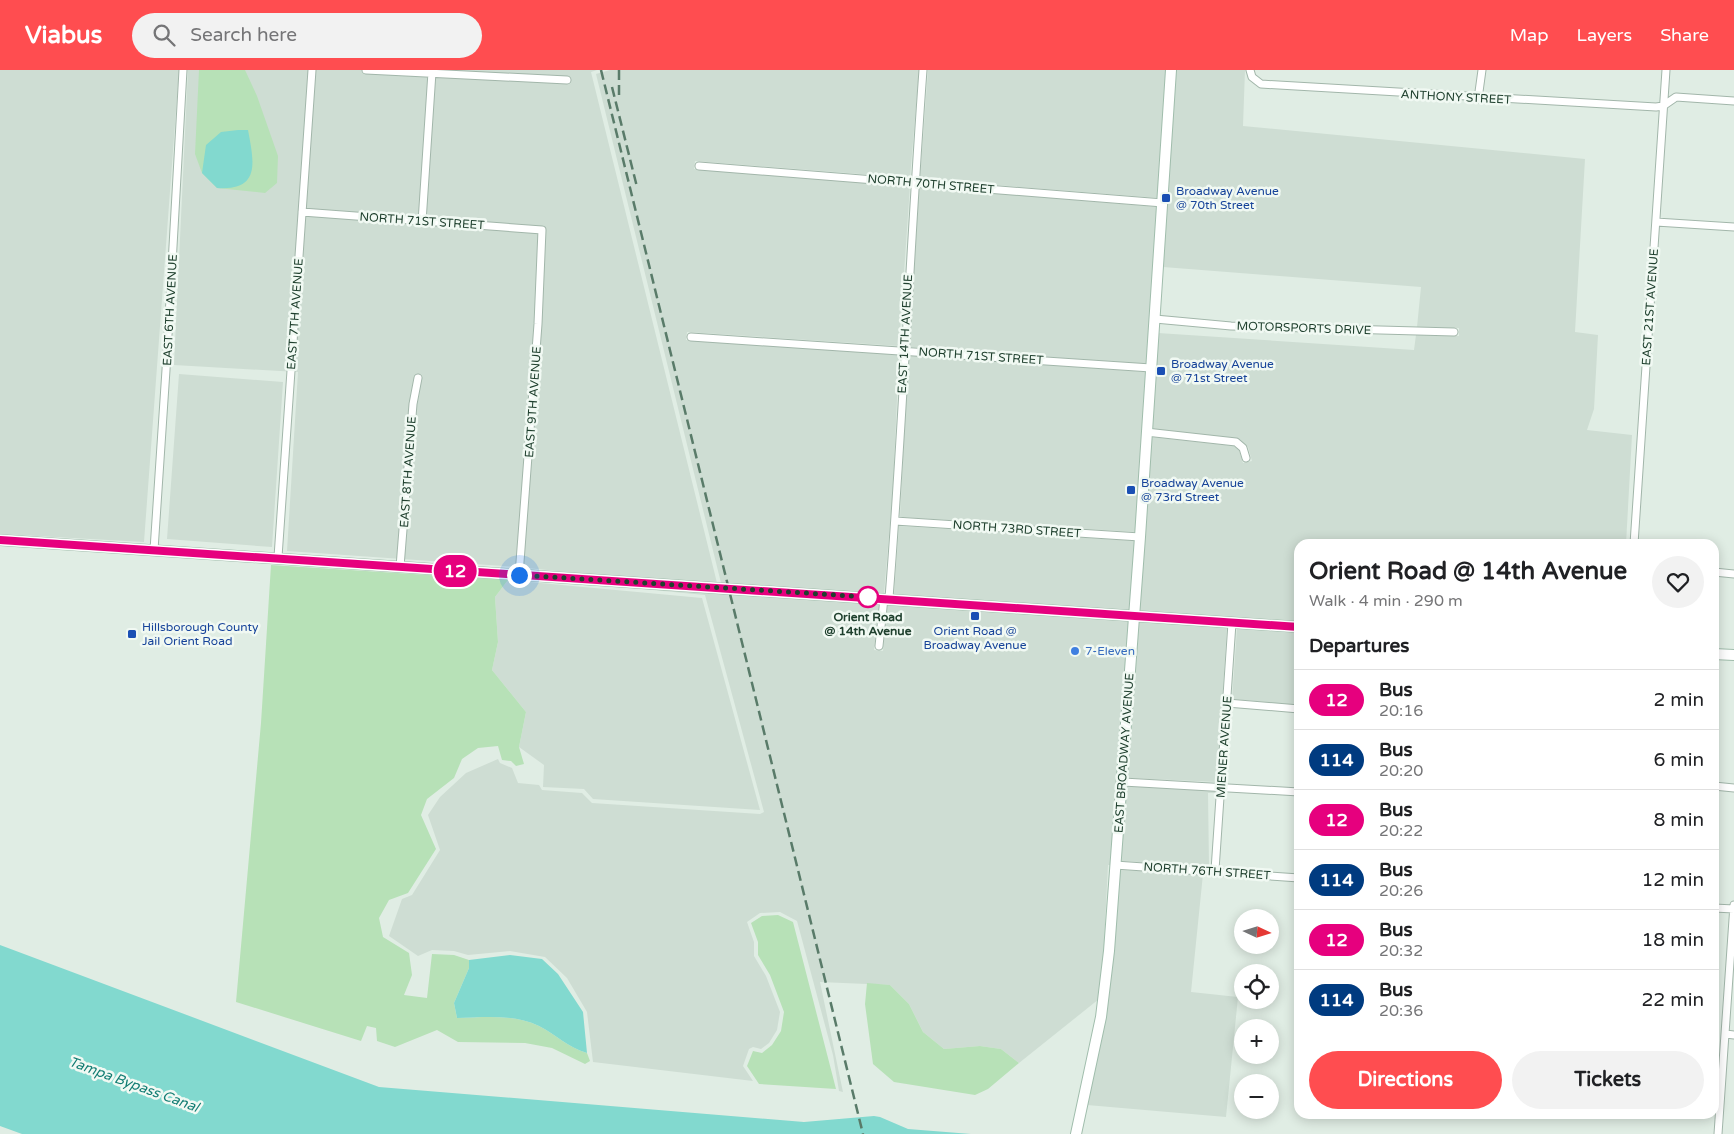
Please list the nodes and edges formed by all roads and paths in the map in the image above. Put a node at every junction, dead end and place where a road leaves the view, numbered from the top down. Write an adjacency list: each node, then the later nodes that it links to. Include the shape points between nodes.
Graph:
1 (183, 70): 34 (street, EAST 6TH AVENUE)
2 (312, 70): 17 (street, EAST 7TH AVENUE)
3 (366, 70): 8 (street)
4 (924, 70): 15 (street, EAST 14TH AVENUE)
5 (1171, 70): 16 (street, EAST BROADWAY AVENUE)
6 (1482, 70): 11 (street)
7 (1666, 70): 13 (street, EAST 21ST AVENUE)
8 (432, 72): 10 (street); 18 (street)
9 (1251, 74): 11 (street, ANTHONY STREET, via 1261,84)
10 (566, 80)
11 (1478, 99): 13 (street, ANTHONY STREET)
12 (1734, 101): 13 (street, via 1676,97)
13 (1663, 106): 19 (street, EAST 21ST AVENUE)
14 (699, 166): 15 (street, NORTH 70TH STREET)
15 (915, 182): 16 (street, NORTH 70TH STREET); 25 (street, EAST 14TH AVENUE)
16 (1163, 203): 22 (street, EAST BROADWAY AVENUE)
17 (302, 212): 18 (street, NORTH 71ST STREET); 35 (street, EAST 7TH AVENUE)
18 (422, 222): 21 (street, NORTH 71ST STREET)
19 (1656, 222): 20 (street); 32 (street, EAST 21ST AVENUE)
20 (1734, 227)
21 (542, 230): 39 (street, EAST 9TH AVENUE)
22 (1155, 319): 23 (street, MOTORSPORTS DRIVE, via 1231,326); 26 (street, EAST BROADWAY AVENUE)
23 (1454, 332)
24 (691, 336): 25 (street, NORTH 71ST STREET)
25 (904, 351): 26 (street, NORTH 71ST STREET); 30 (street, EAST 14TH AVENUE)
26 (1151, 368): 28 (street, EAST BROADWAY AVENUE)
27 (418, 378): 36 (street, EAST 8TH AVENUE, via 413,404)
28 (1146, 432): 29 (street, via 1236,442 1243,448); 31 (street, EAST BROADWAY AVENUE)
29 (1246, 458)
30 (895, 521): 31 (street, NORTH 73RD STREET); 40 (street, EAST 14TH AVENUE)
31 (1140, 537): 41 (street, EAST BROADWAY AVENUE)
32 (1634, 539)
33 (0, 540): 34 (street)
34 (154, 550): 35 (street)
35 (278, 558): 36 (street)
36 (400, 567): 39 (street)
37 (1719, 572): 38 (street)
38 (1734, 574)
39 (519, 575): 40 (street)
40 (886, 598): 41 (street); 44 (street, EAST 14TH AVENUE)
41 (1134, 616): 42 (street); 49 (street, EAST BROADWAY AVENUE)
42 (1232, 623): 43 (street); 47 (street, MIENER AVENUE)
43 (1294, 627)
44 (879, 646)
45 (1719, 654): 46 (street)
46 (1734, 655)
47 (1227, 703): 48 (street); 50 (street, MIENER AVENUE)
48 (1294, 709)
49 (1123, 782): 50 (street); 54 (street, EAST BROADWAY AVENUE)
50 (1221, 786): 53 (street); 55 (street, MIENER AVENUE)
51 (1719, 786): 52 (street)
52 (1734, 788)
53 (1294, 792)
54 (1116, 865): 55 (street, NORTH 76TH STREET); 62 (street, EAST BROADWAY AVENUE, via 1106,986)
55 (1215, 870): 56 (street, NORTH 76TH STREET)
56 (1294, 878)
57 (1734, 905): 59 (street)
58 (1719, 908): 59 (street)
59 (1734, 909): 60 (street)
60 (1726, 1034): 61 (street); 63 (street)
61 (1734, 1035)
62 (1077, 1130)
63 (1718, 1134)

